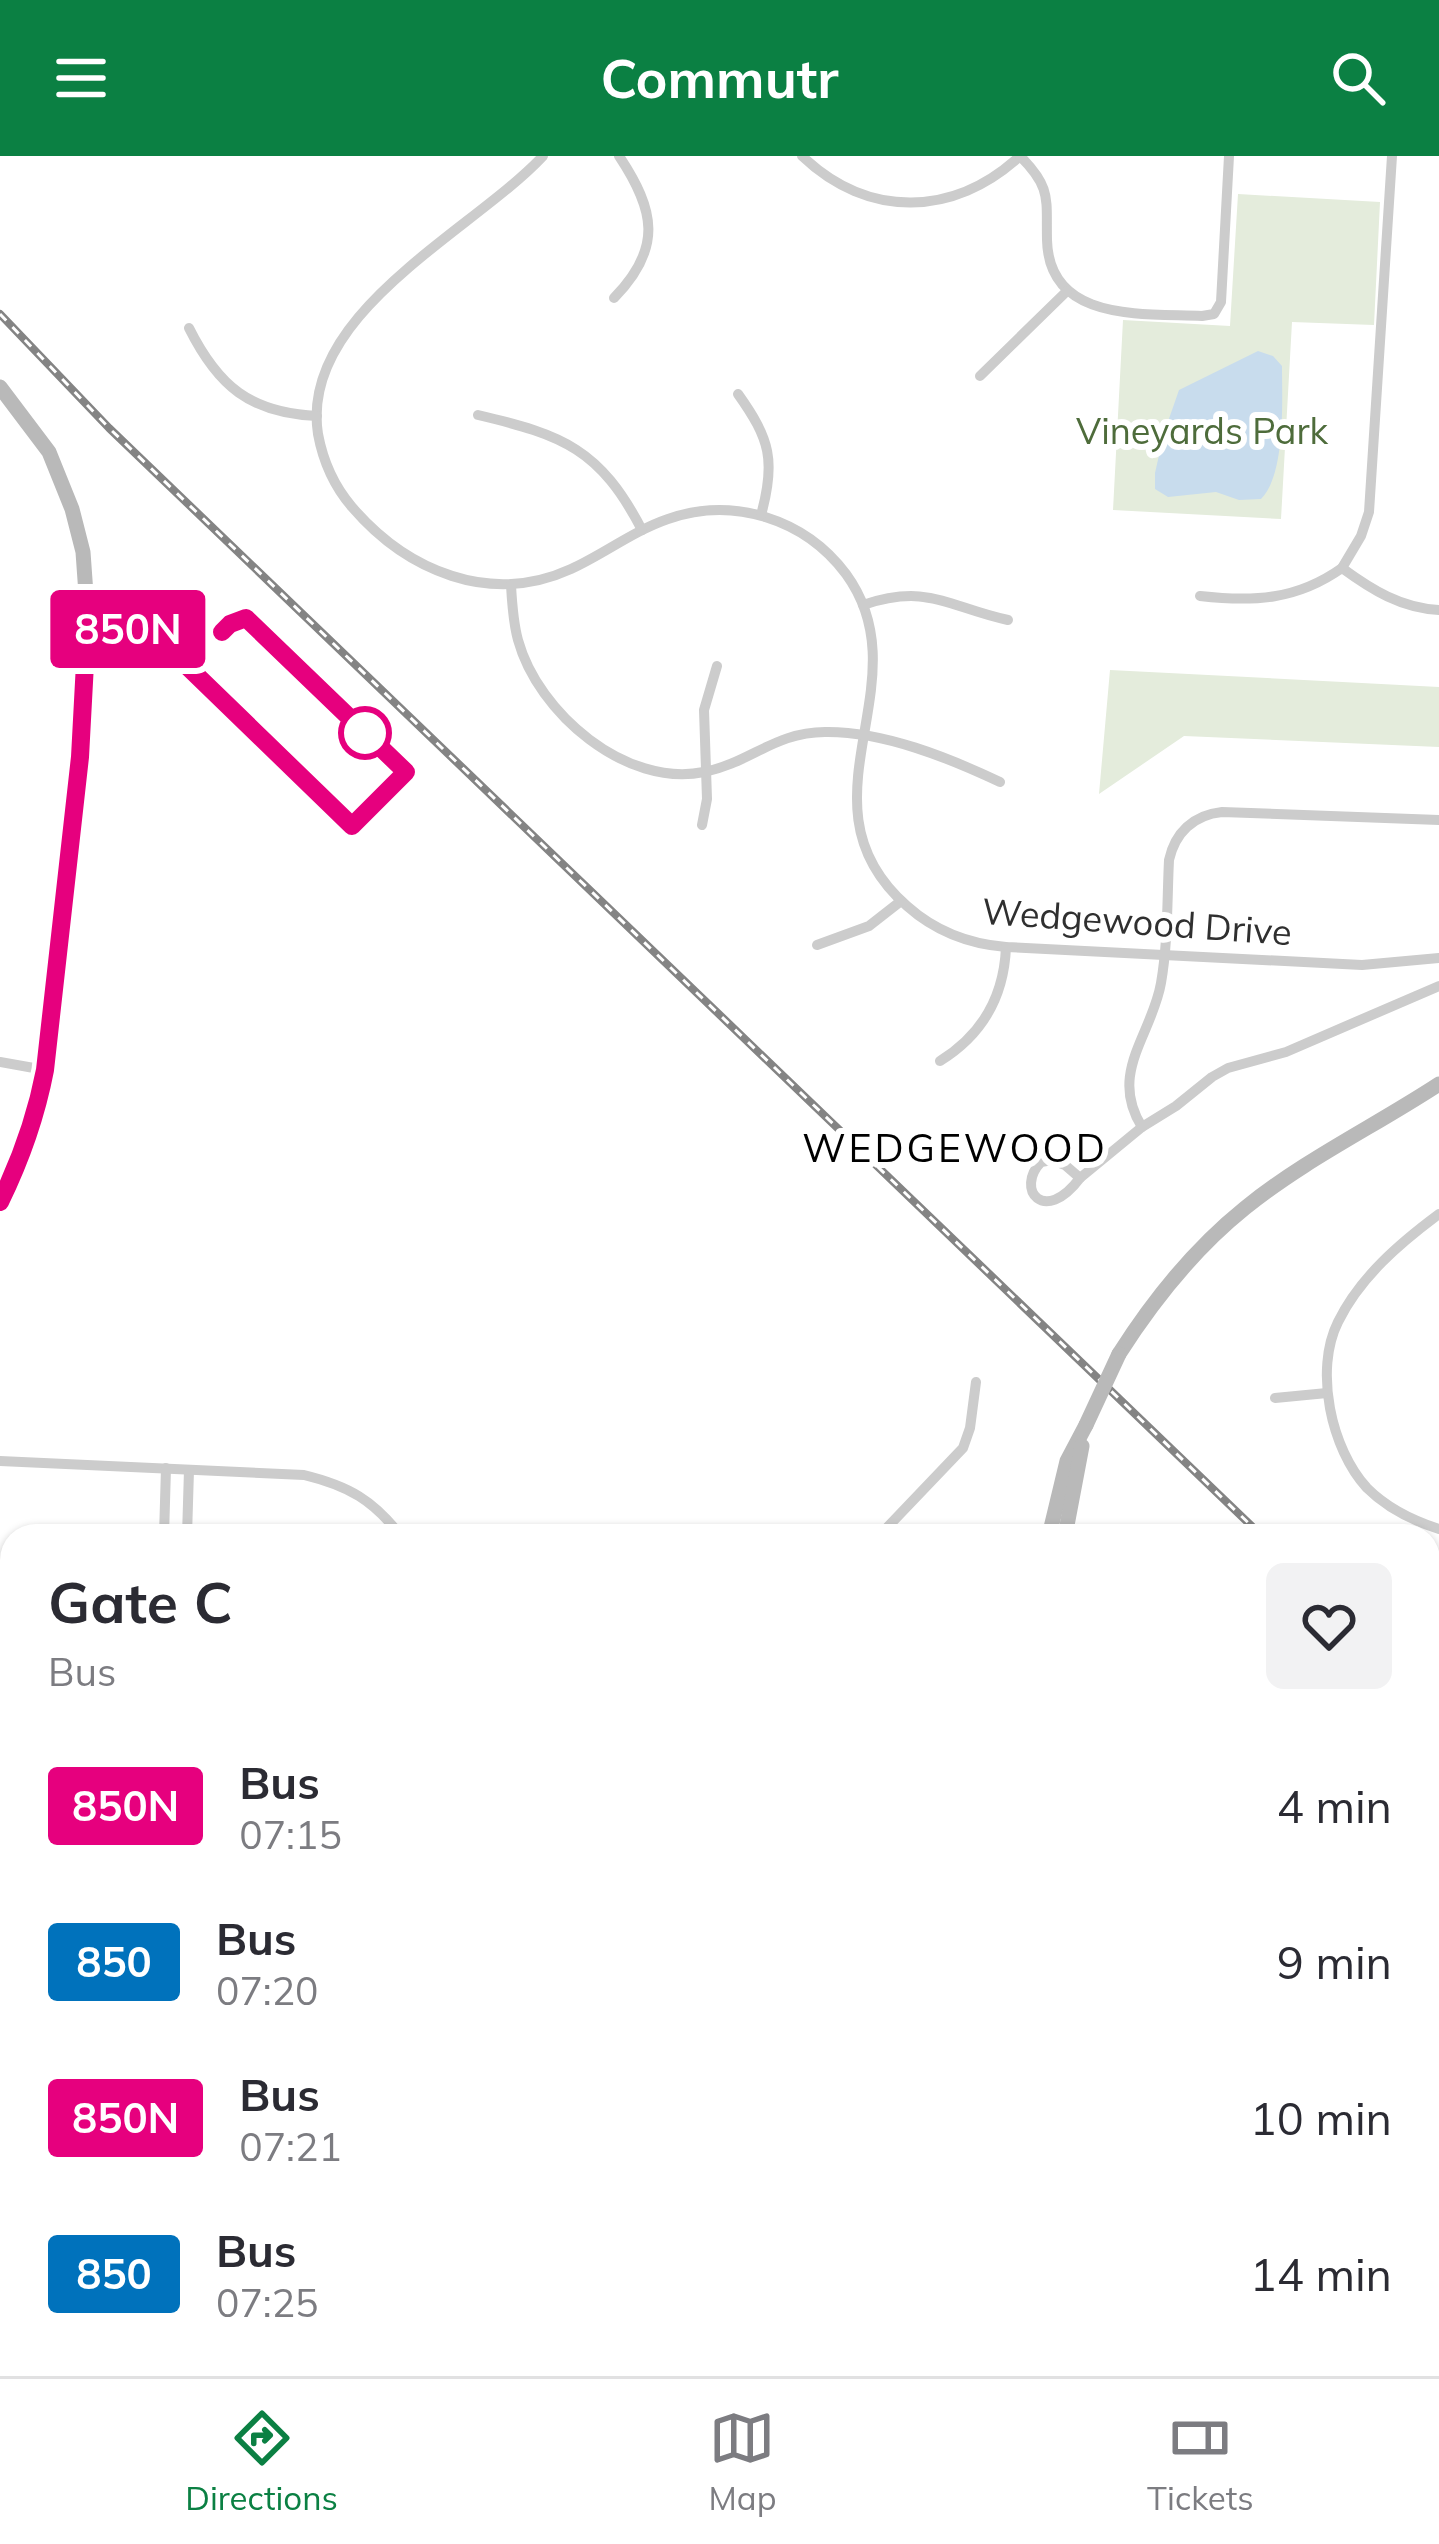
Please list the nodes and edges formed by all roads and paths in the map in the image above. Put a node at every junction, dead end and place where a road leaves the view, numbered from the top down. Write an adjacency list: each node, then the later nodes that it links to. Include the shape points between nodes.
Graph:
1 (543, 156): 14 (street, Wedgewood Drive, via 362,314 328,363)
2 (619, 156): 8 (street, via 643,194 648,239 637,272)
3 (802, 156): 4 (street, via 859,194 907,202 966,192)
4 (1020, 156): 7 (street, via 1046,193 1047,246)
5 (1229, 156): 7 (street, via 1214,314 1108,310)
6 (1393, 156): 17 (street, via 1369,512)
7 (1067, 291): 10 (street)
8 (614, 298)
9 (190, 328): 14 (street, via 239,394 271,410)
10 (980, 376)
11 (0, 387): 37 (street, via 49,452 72,508 87,608 80,757)
12 (738, 394): 15 (street, via 769,454)
13 (478, 415): 16 (street, via 575,447 615,483)
14 (316, 416): 18 (street, Wedgewood Drive, via 334,482 392,546 447,575)
15 (761, 515): 16 (street, Wedgewood Drive, via 701,511); 20 (street, Wedgewood Drive, via 821,548)
16 (642, 530): 18 (street, Wedgewood Drive, via 556,575)
17 (1342, 568): 19 (street, via 1302,592); 21 (street, via 1400,603)
18 (511, 585): 25 (street, via 524,655 578,730 646,770)
19 (1200, 596)
20 (863, 605): 22 (street, via 920,594); 24 (street, Wedgewood Drive, via 874,665)
21 (1439, 610)
22 (1008, 620)
23 (717, 666): 25 (street, via 704,710)
24 (863, 736): 25 (street, via 792,734); 26 (street); 29 (street, Wedgewood Drive, via 856,792 862,834)
25 (706, 772): 28 (street)
26 (1000, 782)
27 (1439, 820): 32 (street, via 1201,817 1170,852)
28 (702, 825)
29 (901, 901): 30 (street, via 869,926); 31 (street, Wedgewood Drive, via 950,934)
30 (817, 945)
31 (1006, 947): 32 (street, Wedgewood Drive); 35 (street, via 986,1018)
32 (1164, 955): 33 (street, Wedgewood Drive, via 1362,965); 39 (street, via 1129,1080)
33 (1439, 958)
34 (1439, 986): 39 (street, via 1286,1052 1228,1068)
35 (940, 1061)
36 (0, 1062): 37 (street)
37 (45, 1070): 41 (street, via 23,1154)
38 (1439, 1084): 46 (street, bridge, via 1283,1180 1203,1245 1119,1354)
39 (1142, 1126): 40 (street)
40 (1080, 1178): 40 (street, via 1049,1202 1031,1184 1032,1170 1052,1160)
41 (0, 1202)
42 (1439, 1214): 44 (street, via 1374,1270 1338,1321)
43 (976, 1382): 53 (street, via 963,1448)
44 (1327, 1393): 45 (street); 56 (street, via 1345,1454 1366,1487)
45 (1275, 1398)
46 (1086, 1425): 54 (street); 55 (street)
47 (0, 1461): 48 (street)
48 (166, 1468): 49 (street); 50 (street)
49 (189, 1470): 51 (street); 52 (street, via 332,1482)
50 (164, 1524)
51 (187, 1524)
52 (392, 1524)
53 (890, 1524)
54 (1051, 1524)
55 (1067, 1524)
56 (1428, 1524)

